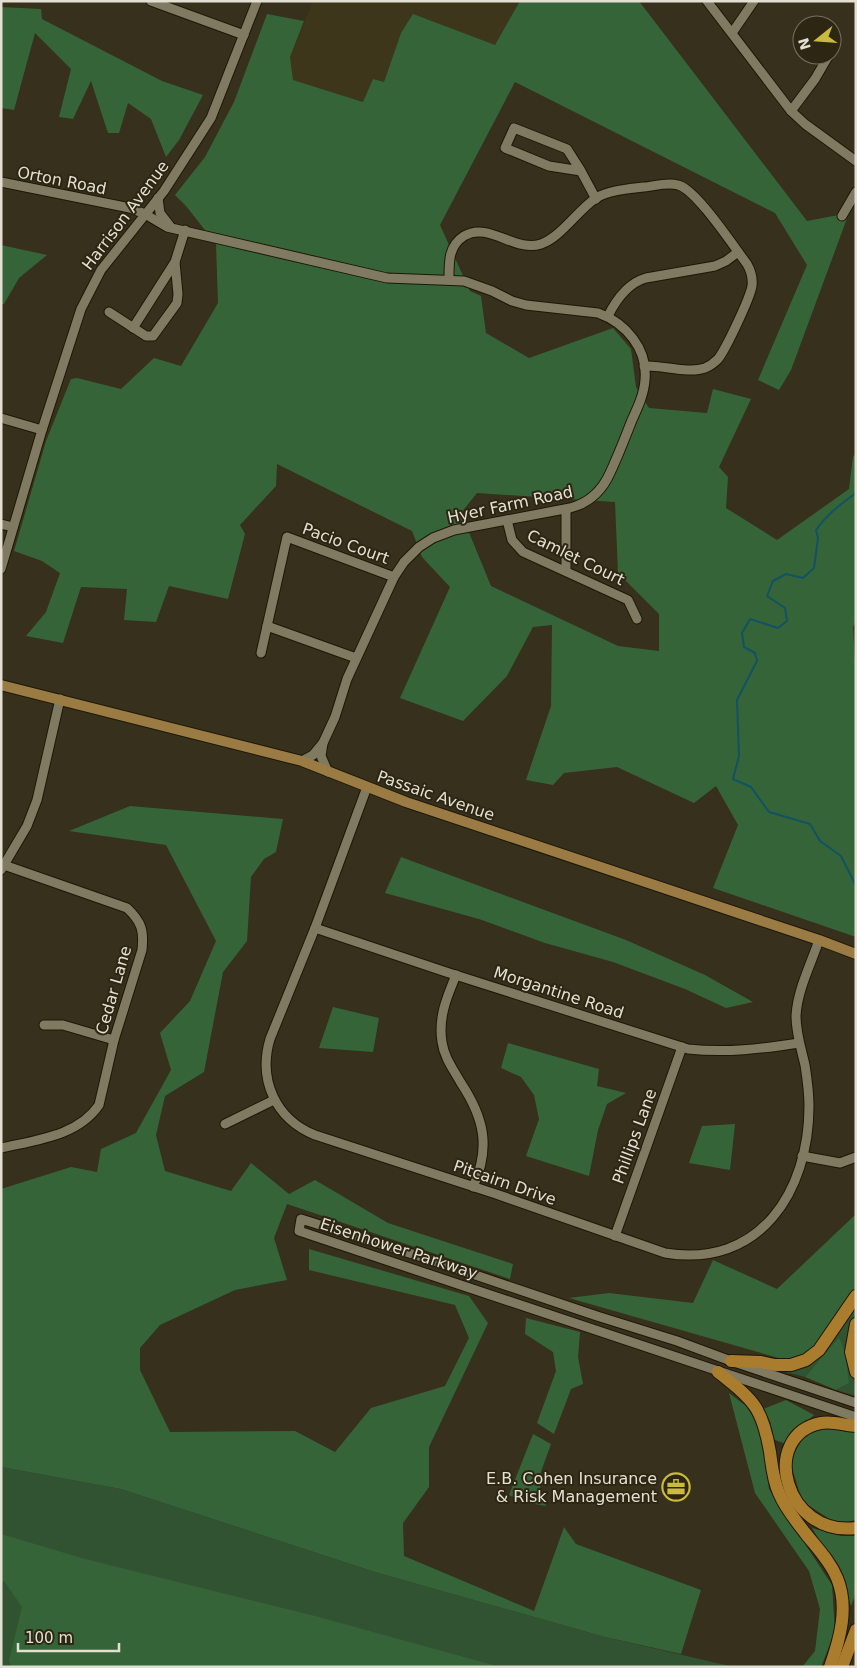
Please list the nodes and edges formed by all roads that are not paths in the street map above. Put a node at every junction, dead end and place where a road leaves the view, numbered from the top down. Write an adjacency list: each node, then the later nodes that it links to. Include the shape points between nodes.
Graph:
1 (151, 1): 6 (street)
2 (258, 1): 6 (street, Harrison Avenue)
3 (707, 1): 5 (street)
4 (754, 1): 5 (street)
5 (732, 33): 8 (street)
6 (244, 35): 13 (street, Harrison Avenue, via 211,118)
7 (822, 65): 8 (street)
8 (791, 111): 9 (street)
9 (856, 161)
10 (581, 171): 10 (street, via 549,166 505,148 514,128 567,149); 14 (street)
11 (1, 182): 15 (street, Orton Road, via 130,208)
12 (856, 192): 16 (street)
13 (158, 198): 15 (street, Harrison Avenue); 17 (street, via 160,213)
14 (596, 199): 19 (street, via 620,190 664,184 683,186); 21 (street, via 542,244 524,244 487,232 468,234 453,248)
15 (145, 214): 17 (street, Hyer Farm Road); 27 (street, Harrison Avenue, via 92,285 81,309)
16 (842, 216)
17 (172, 227): 18 (street, Hyer Farm Road)
18 (185, 230): 20 (street); 21 (street, Hyer Farm Road, via 387,278)
19 (738, 252): 23 (street, via 715,266 641,280 620,297); 25 (street, via 750,270 752,286 718,359 710,366 698,369)
20 (175, 262): 24 (street); 24 (street, via 177,303 153,336 146,336)
21 (449, 280): 23 (street, Hyer Farm Road, via 472,283 526,305 590,311)
22 (109, 312): 24 (street)
23 (608, 316): 25 (street, Hyer Farm Road, via 632,335)
24 (133, 328)
25 (644, 366): 28 (street, Hyer Farm Road, via 641,400 608,479 591,498)
26 (1, 418): 27 (street)
27 (42, 430): 31 (street, Harrison Avenue)
28 (566, 510): 29 (street, Hyer Farm Road); 33 (street)
29 (507, 520): 33 (street, Camlet Court, via 510,534 522,552); 34 (street, Hyer Farm Road, via 454,530 433,538 409,556)
30 (1, 524): 31 (street)
31 (13, 527): 32 (street, Harrison Avenue)
32 (1, 569)
33 (566, 571): 35 (street, Camlet Court, via 628,600)
34 (394, 577): 36 (street, Pacio Court, via 287,538); 38 (street, Hyer Farm Road)
35 (637, 619)
36 (267, 626): 37 (street, Pacio Court); 38 (street)
37 (261, 653)
38 (356, 658): 41 (street, Hyer Farm Road)
39 (1, 685): 40 (main road, Passaic Avenue)
40 (60, 699): 42 (main road, Passaic Avenue); 45 (street, via 37,800 27,826)
41 (323, 743): 42 (street, Hyer Farm Road); 43 (street, Hyer Farm Road, via 321,756)
42 (302, 762): 43 (main road, Passaic Avenue)
43 (328, 772): 44 (main road, Passaic Avenue)
44 (367, 787): 46 (street, Pitcairn Drive); 47 (main road, Passaic Avenue)
45 (3, 867): 51 (street, Cedar Lane, via 127,908 141,925 142,950)
46 (315, 928): 49 (street, Morgantine Road); 54 (street, Pitcairn Drive, via 268,1047 267,1078)
47 (819, 940): 48 (main road, Passaic Avenue); 52 (street, Pitcairn Drive, via 798,1001)
48 (856, 954)
49 (456, 975): 53 (street, Morgantine Road); 59 (street, via 444,1006 441,1033 447,1059 473,1102 482,1130 482,1159)
50 (44, 1025): 51 (street, via 63,1025)
51 (114, 1040): 56 (street, Cedar Lane, via 95,1112 69,1131)
52 (799, 1043): 53 (street, Morgantine Road, via 729,1051); 57 (street, Pitcairn Drive, via 809,1106)
53 (682, 1047): 60 (street, Phillips Lane)
54 (274, 1100): 55 (street); 59 (street, Pitcairn Drive, via 288,1119 308,1132)
55 (225, 1124)
56 (1, 1148)
57 (802, 1156): 58 (street, via 840,1163); 60 (street, Pitcairn Drive, via 792,1189 780,1210 760,1231 734,1246 712,1253 677,1255)
58 (856, 1157)
59 (473, 1187): 60 (street, Pitcairn Drive)
60 (615, 1236)
61 (856, 1296): 63 (highway, via 825,1342 806,1360 784,1366)
62 (856, 1324): 65 (highway, via 851,1352)
63 (731, 1361): 64 (street, Eisenhower Parkway, via 301,1219 299,1232); 66 (street, Eisenhower Parkway)
64 (718, 1372): 67 (street, Eisenhower Parkway); 71 (highway, via 757,1408 766,1429 774,1479 782,1502 826,1559 837,1579 842,1621)
65 (856, 1372)
66 (856, 1403)
67 (856, 1417)
68 (856, 1426): 69 (highway, via 825,1422 808,1428 791,1446 786,1469 795,1499 810,1517 831,1527)
69 (856, 1528)
70 (856, 1630): 72 (highway)
71 (830, 1667)
72 (842, 1667)

